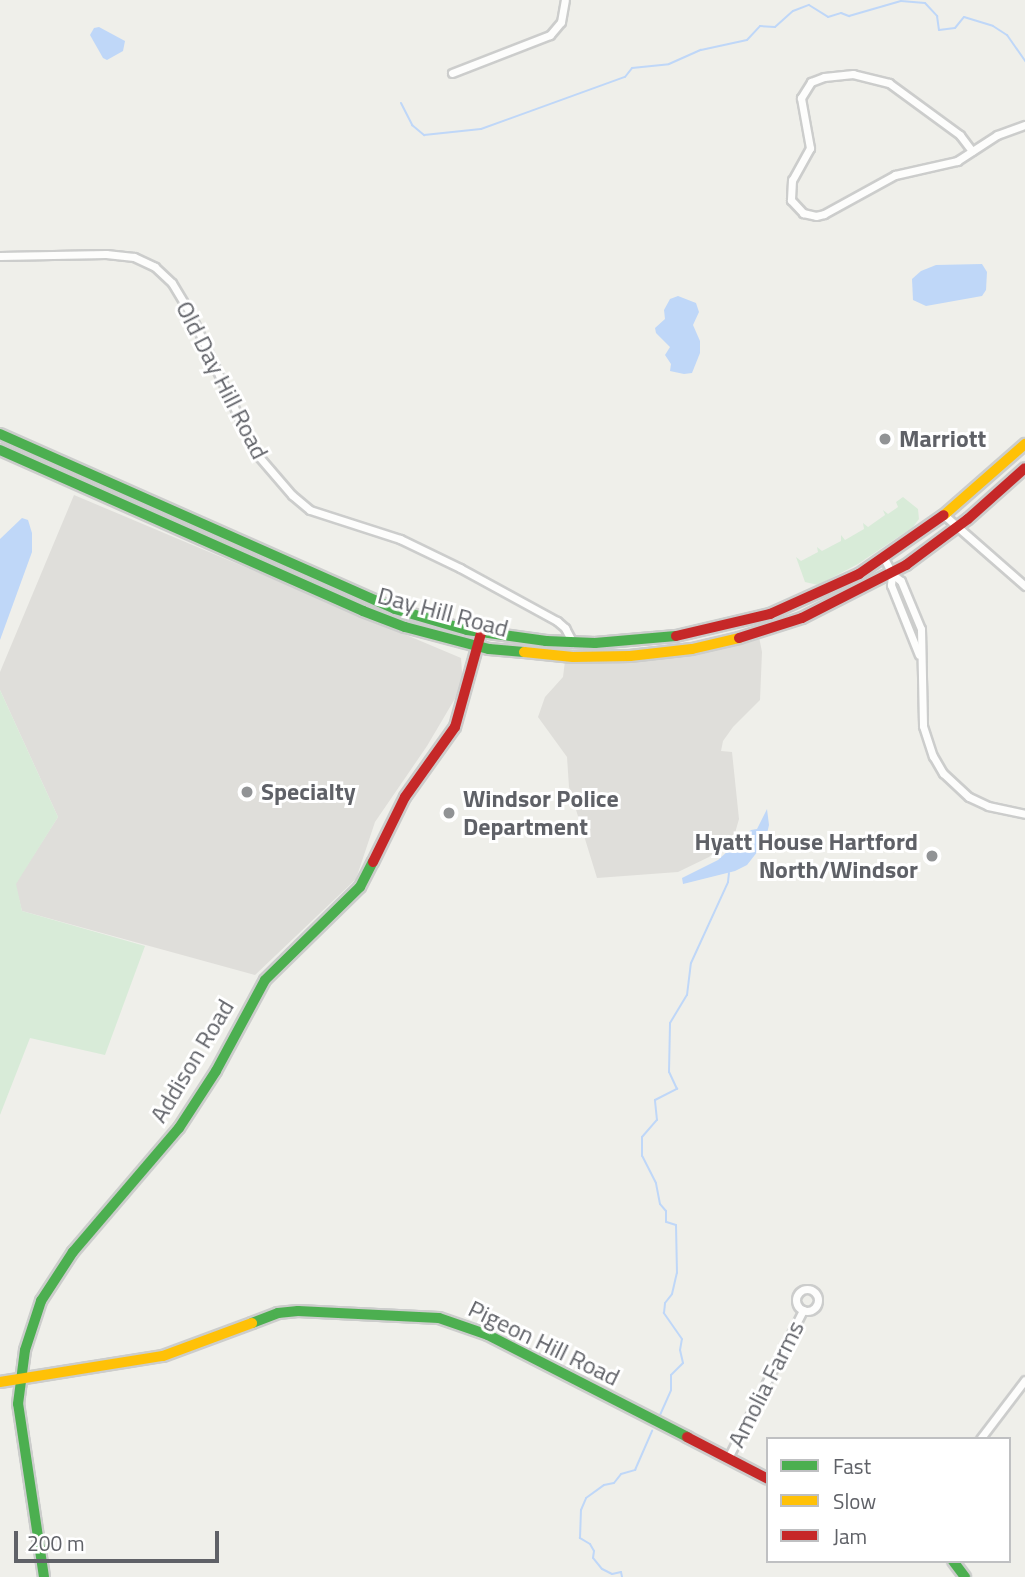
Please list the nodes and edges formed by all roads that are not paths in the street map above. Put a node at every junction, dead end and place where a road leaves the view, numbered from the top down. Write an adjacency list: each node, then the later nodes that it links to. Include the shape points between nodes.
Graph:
1 (565, 0): 2 (street, via 563,18 550,35)
2 (452, 73)
3 (1025, 125): 4 (street)
4 (972, 151): 4 (street, via 945,165 895,175 824,214 808,215 791,200 792,180 810,148 801,98 811,82 824,77 862,75 889,83 960,135)
5 (0, 256): 23 (street, Old Day Hill Road, via 106,254 134,257 155,267 172,283 189,311 255,452 292,495 310,510 400,539 460,568 556,621)
6 (0, 434): 10 (main road, Day Hill Road)
7 (1025, 444): 12 (main road, Day Hill Road)
8 (0, 450): 11 (main road, Day Hill Road)
9 (1025, 468): 13 (main road, Day Hill Road)
10 (94, 477): 11 (main road); 14 (main road, Day Hill Road)
11 (89, 490): 15 (main road, Day Hill Road)
12 (944, 515): 13 (street); 16 (main road, Day Hill Road)
13 (958, 527): 17 (main road, Day Hill Road); 18 (street)
14 (211, 528): 15 (main road); 20 (main road, Day Hill Road, via 395,609)
15 (204, 541): 24 (main road, Day Hill Road, via 372,615)
16 (884, 558): 17 (street); 19 (main road, Day Hill Road, via 809,599)
17 (892, 574): 21 (main road, Day Hill Road, via 814,612); 26 (street, via 901,581 923,641 919,656 923,726 933,756 943,773 969,797)
18 (1025, 586)
19 (733, 624): 21 (main road); 22 (main road, Day Hill Road)
20 (481, 633): 23 (main road, Day Hill Road); 24 (main road, Addison Road)
21 (738, 638): 25 (main road, Day Hill Road)
22 (657, 639): 23 (main road, Day Hill Road); 25 (main road)
23 (573, 643)
24 (479, 647): 25 (main road, Day Hill Road, via 573,657); 28 (main road, Addison Road, via 454,727 405,797 368,875 349,900 265,980 216,1071 178,1128 61,1267 31,1327)
25 (659, 653)
26 (1025, 814)
27 (803, 1310): 32 (street, Amolia Farms)
28 (19, 1379): 30 (main road, Pigeon Hill Road); 32 (main road, Pigeon Hill Road, via 163,1356 288,1312 439,1318 488,1335); 34 (main road, Addison Road, via 20,1424)
29 (1025, 1380): 31 (street)
30 (0, 1382)
31 (982, 1437)
32 (728, 1458): 33 (main road, Pigeon Hill Road)
33 (766, 1478)
34 (44, 1577)

